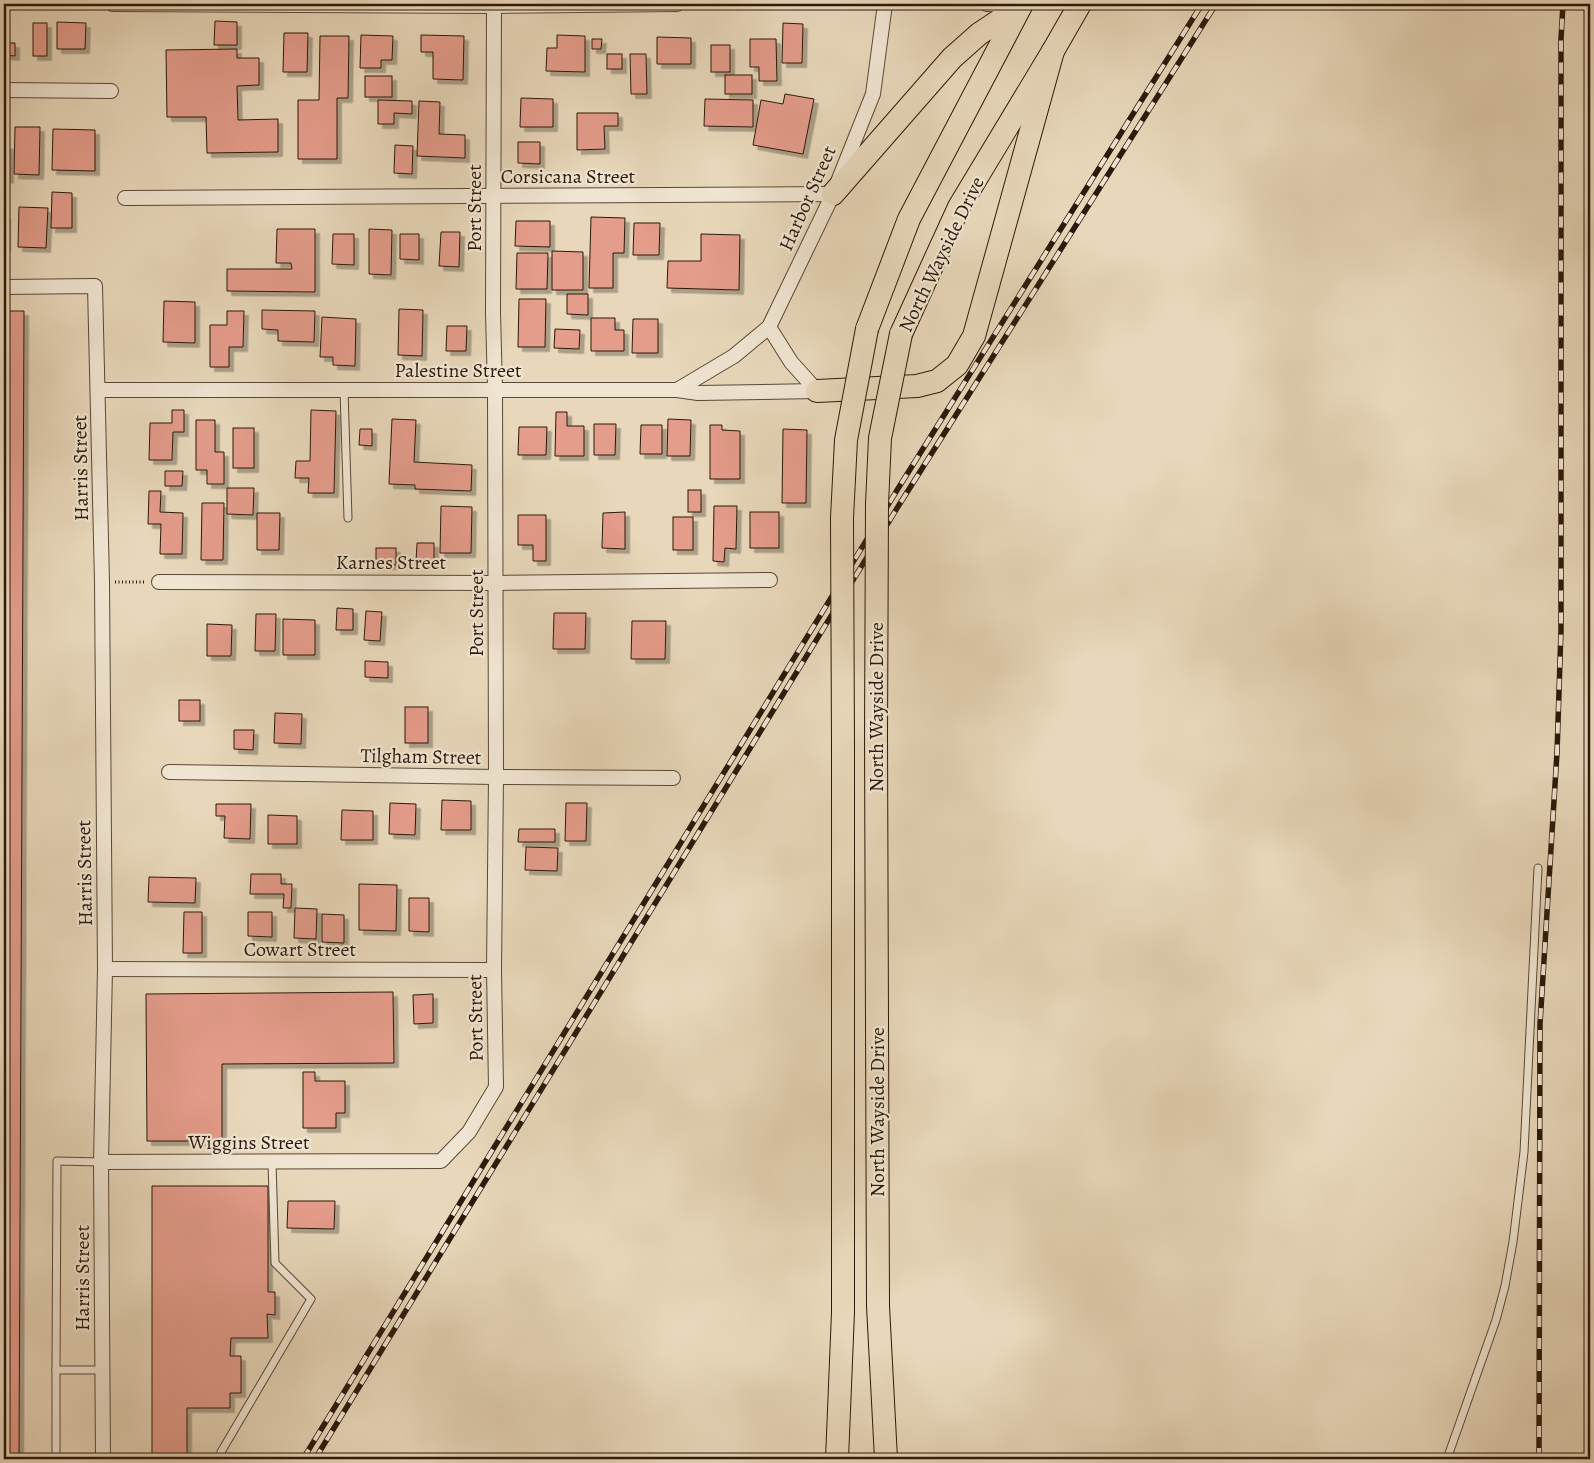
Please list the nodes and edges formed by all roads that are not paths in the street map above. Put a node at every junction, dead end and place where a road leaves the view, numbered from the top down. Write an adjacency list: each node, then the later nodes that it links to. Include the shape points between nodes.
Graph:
1 (113, 4): 6 (street)
2 (677, 4): 6 (street)
3 (885, 4): 11 (street, Harbor Street, via 873,94)
4 (987, 4): 7 (street)
5 (1080, 4): 8 (main road, North Wayside Drive)
6 (494, 5): 12 (street, Port Street)
7 (1022, 5): 11 (main road, via 979,34 952,58); 39 (main road, North Wayside Drive, bridge, via 909,219 867,329 846,440 842,518 843,1312)
8 (1053, 51): 20 (main road, via 974,336 957,366 937,381 916,386); 40 (main road, North Wayside Drive, bridge, via 959,207 901,334 880,438 877,504 878,1306)
9 (4, 90): 10 (street)
10 (111, 91)
11 (833, 194): 12 (street, Corsicana Street); 15 (street, Harbor Street)
12 (494, 197): 13 (street, Corsicana Street); 18 (street, Port Street)
13 (124, 198)
14 (4, 287): 16 (street, Harris Street, via 95,286)
15 (769, 327): 19 (street, via 734,356); 20 (street, via 791,362)
16 (98, 390): 17 (street, Palestine Street); 29 (street, Harris Street)
17 (344, 390): 18 (street, Palestine Street); 21 (lane)
18 (495, 390): 19 (street, Palestine Street); 24 (street, Port Street)
19 (677, 390): 20 (street, Palestine Street, via 698,393)
20 (817, 391)
21 (348, 518)
22 (770, 580): 24 (street, Karnes Street)
23 (160, 582): 24 (street, Karnes Street)
24 (496, 583): 26 (street, Port Street)
25 (169, 772): 26 (street, Tilgham Street)
26 (496, 778): 27 (street, Tilgham Street); 30 (street, Port Street)
27 (673, 778)
28 (1538, 868): 41 (lane, via 1524,1152 1513,1242 1496,1320)
29 (105, 969): 30 (street, Cowart Street); 32 (street, Harris Street)
30 (494, 970): 31 (street, Port Street, via 496,1087 470,1132 441,1160)
31 (398, 1161): 33 (street, Wiggins Street)
32 (101, 1162): 33 (street, Wiggins Street); 34 (lane, via 57,1161); 35 (street, Harris Street)
33 (272, 1162): 36 (lane, via 275,1263 311,1299)
34 (56, 1370): 35 (lane); 37 (lane)
35 (102, 1370): 38 (street, Harris Street)
36 (221, 1452)
37 (56, 1459)
38 (103, 1459)
39 (837, 1459)
40 (886, 1459)
41 (1448, 1459)

